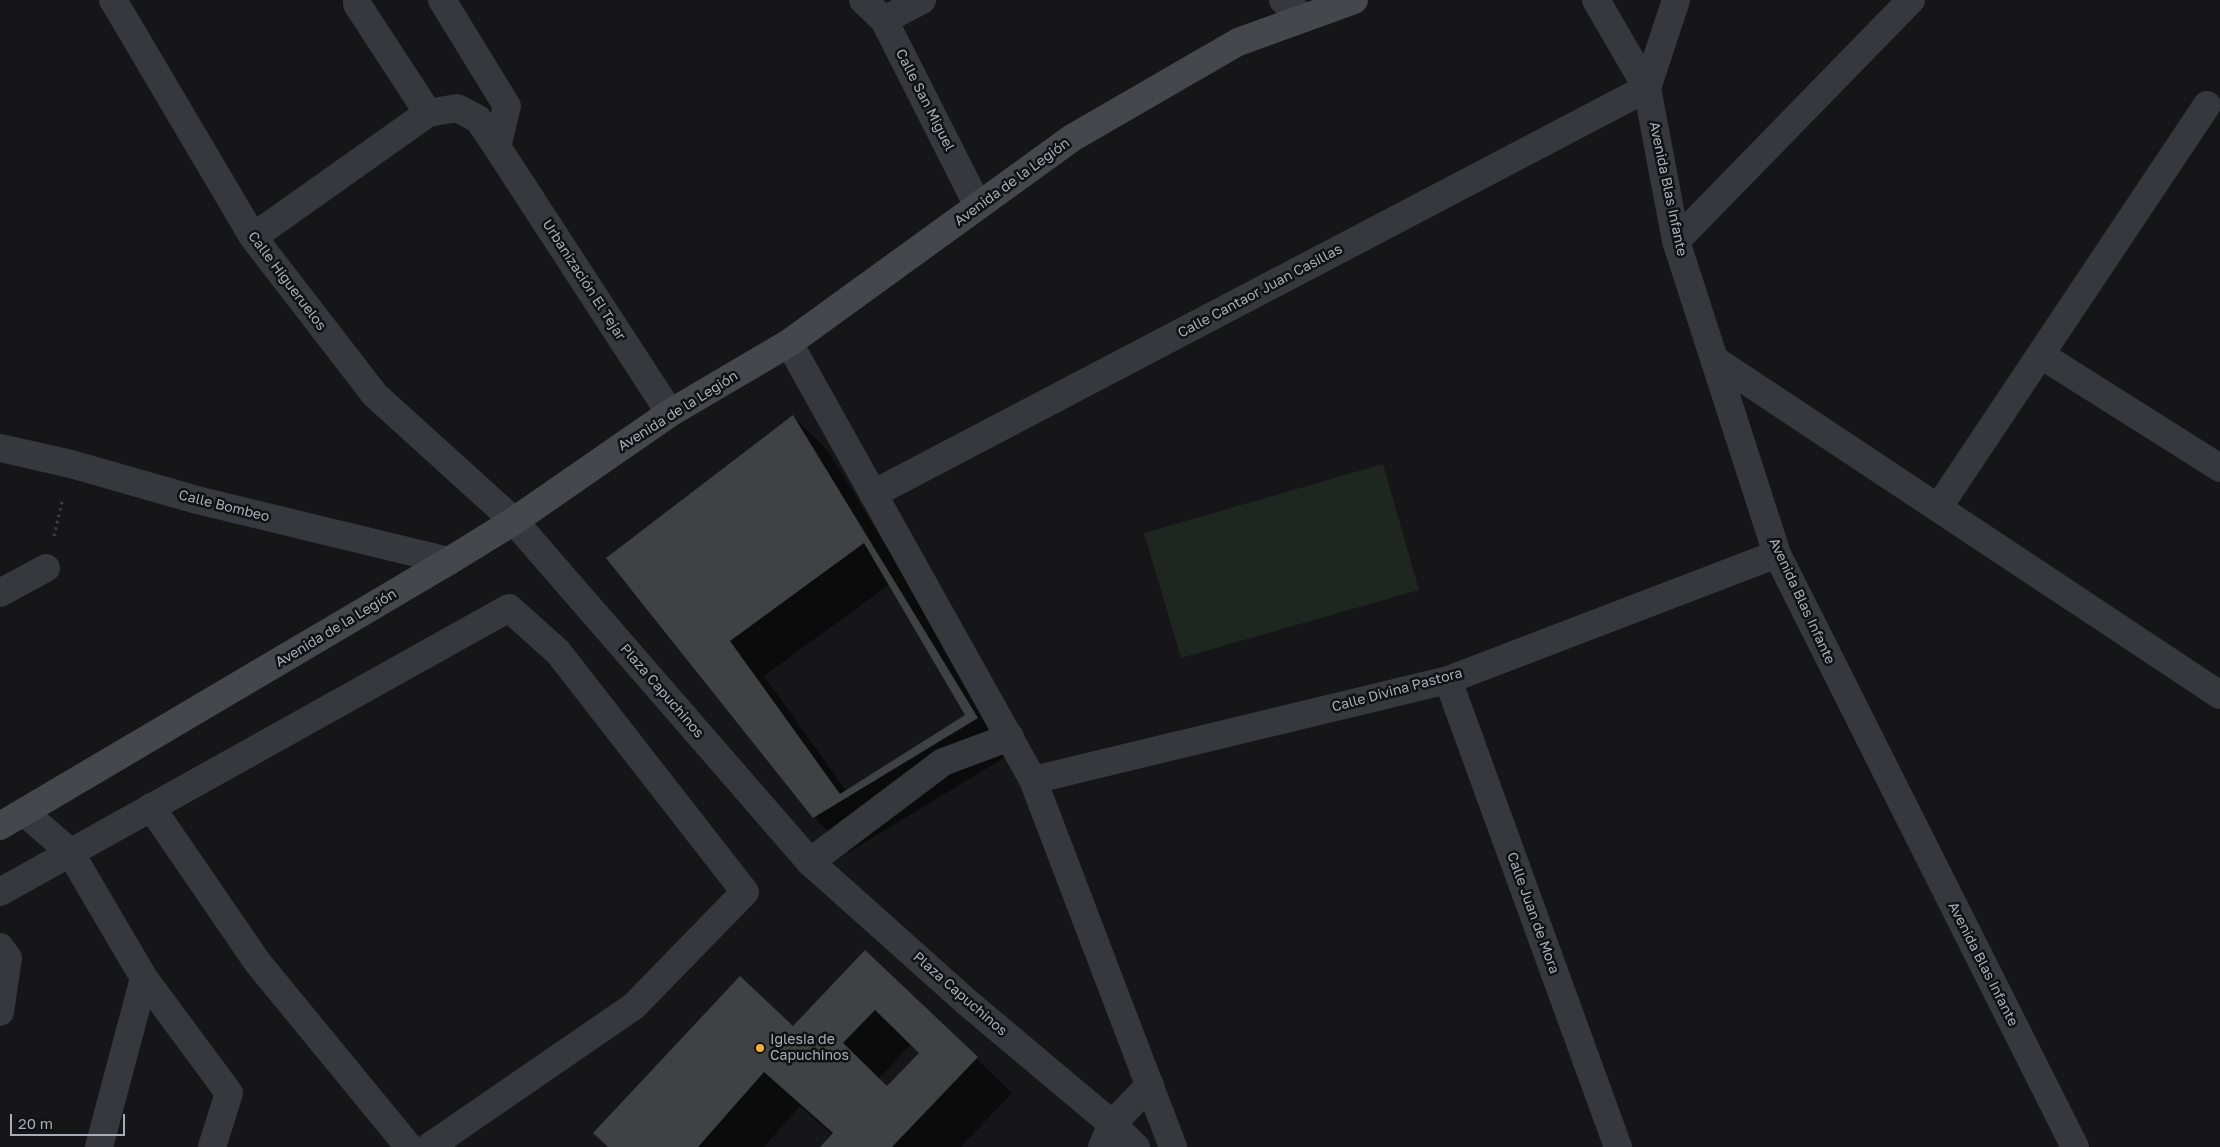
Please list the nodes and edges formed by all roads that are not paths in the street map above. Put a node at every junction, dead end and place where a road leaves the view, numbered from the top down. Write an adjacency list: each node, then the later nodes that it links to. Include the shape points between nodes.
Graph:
1 (113, 0): 18 (street, Calle Higueruelos)
2 (358, 0): 15 (street, via 357,4)
3 (442, 0): 16 (street, via 508,106)
4 (863, 0): 12 (street, Calle San Miguel)
5 (922, 0): 12 (street)
6 (1283, 0): 11 (street)
7 (1354, 0): 11 (main road, Avenida de la Legión)
8 (1596, 0): 13 (street, Avenida Blas Infante)
9 (1676, 0): 13 (street)
10 (1911, 0): 19 (street)
11 (1302, 9): 17 (main road, Avenida de la Legión, via 1072,138)
12 (884, 20): 17 (street, Calle San Miguel)
13 (1647, 88): 19 (street, Avenida Blas Infante); 26 (street, Calle Cantaor Juan Casillas)
14 (2207, 105): 21 (street)
15 (428, 113): 16 (street, Urbanización El Tejar, via 457,108 478,119); 18 (street, Urbanización El Tejar)
16 (497, 147): 23 (street, Urbanización El Tejar)
17 (978, 206): 20 (main road, Avenida de la Legión)
18 (253, 237): 28 (street, Calle Higueruelos, via 375,395)
19 (1676, 241): 22 (street, Avenida Blas Infante)
20 (789, 343): 23 (main road, Avenida de la Legión); 26 (street)
21 (2041, 355): 25 (street); 27 (street)
22 (1715, 360): 27 (street); 29 (street, Avenida Blas Infante)
23 (670, 413): 28 (main road, Avenida de la Legión)
24 (0, 448): 30 (street, Calle Bombeo)
25 (2220, 468)
26 (873, 494): 35 (street)
27 (1938, 508): 34 (street)
28 (514, 521): 30 (main road, Avenida de la Legión); 41 (street, Plaza Capuchinos)
29 (1777, 554): 33 (street, Calle Divina Pastora); 55 (street, Avenida Blas Infante)
30 (449, 561): 38 (main road, Avenida de la Legión)
31 (46, 568): 32 (street)
32 (0, 593)
33 (1448, 680): 36 (street, Calle Divina Pastora); 54 (street, Calle Juan de Mora)
34 (2220, 695)
35 (1010, 737): 36 (street); 41 (street, via 943,762)
36 (1033, 780): 46 (street)
37 (151, 807): 40 (street); 50 (street, via 258,963); 51 (street, via 509,608 558,652 745,892 634,1006)
38 (25, 813): 39 (main road, Avenida de la Legión); 40 (street)
39 (0, 826)
40 (70, 852): 42 (street); 44 (street)
41 (810, 862): 47 (street, Plaza Capuchinos, via 969,1004)
42 (0, 892)
43 (0, 947): 45 (street, via 8,958)
44 (144, 978): 48 (street); 49 (street, via 229,1093)
45 (0, 1012)
46 (1150, 1085): 47 (street); 53 (street)
47 (1107, 1135): 52 (street, Plaza Capuchinos)
48 (99, 1147)
49 (212, 1147)
50 (409, 1147)
51 (429, 1147)
52 (1136, 1147)
53 (1173, 1147)
54 (1618, 1147)
55 (2075, 1147)

